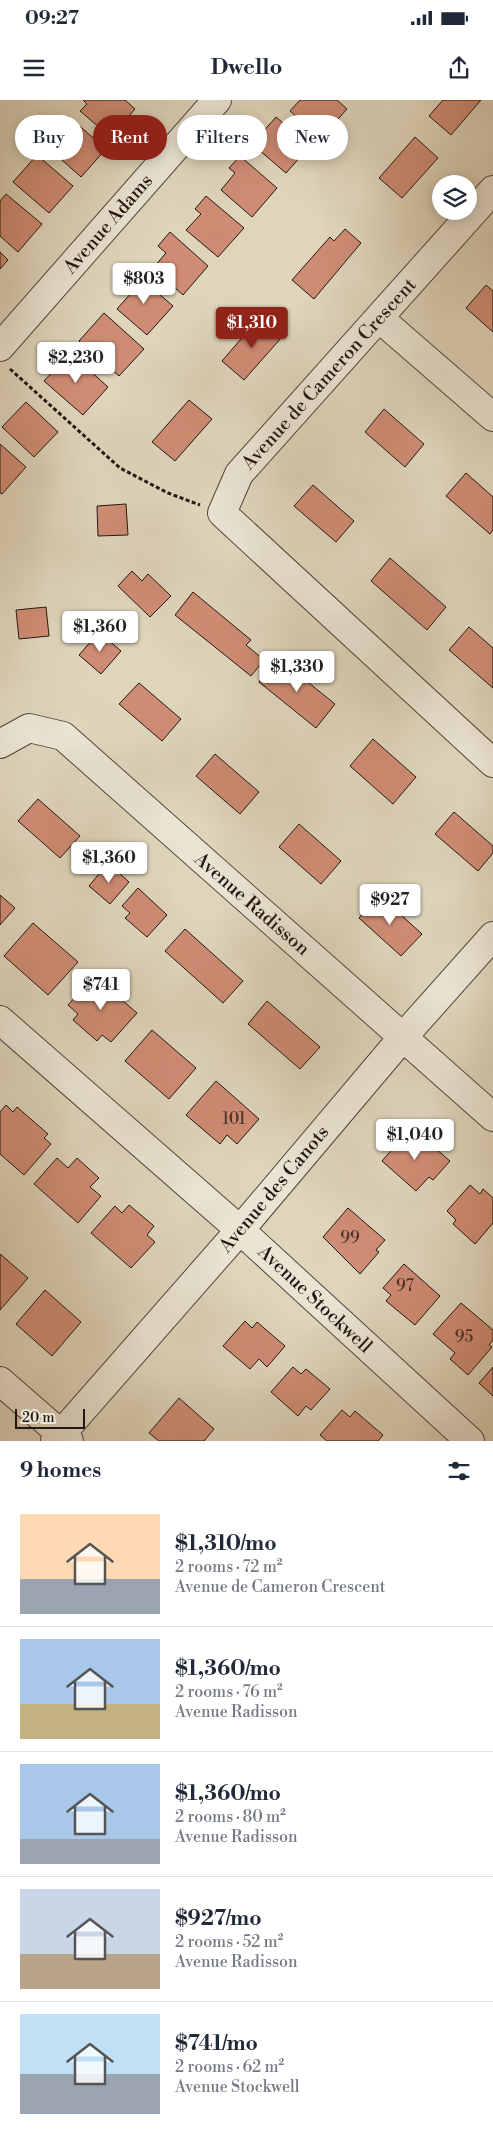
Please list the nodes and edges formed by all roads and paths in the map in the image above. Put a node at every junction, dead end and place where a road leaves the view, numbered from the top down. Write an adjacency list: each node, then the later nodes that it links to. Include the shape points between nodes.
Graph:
1 (217, 100): 4 (street, Avenue Adams)
2 (493, 190): 3 (street, Avenue de Cameron Crescent)
3 (379, 318): 5 (street); 6 (street, Avenue de Cameron Crescent, via 239,474)
4 (2, 356): 6 (path, via 120,468 168,493)
5 (493, 417)
6 (222, 514): 8 (street)
7 (0, 744): 11 (street, Avenue Radisson, via 30,728 63,736)
8 (493, 763)
9 (493, 936): 11 (street, Avenue des Canots)
10 (0, 1020): 13 (street, Avenue Stockwell)
11 (403, 1037): 12 (street, Avenue Radisson); 13 (street, Avenue des Canots)
12 (493, 1117)
13 (240, 1230): 15 (street, Avenue des Canots); 16 (street, Avenue Stockwell)
14 (0, 1381): 15 (street)
15 (62, 1439)
16 (470, 1441)

